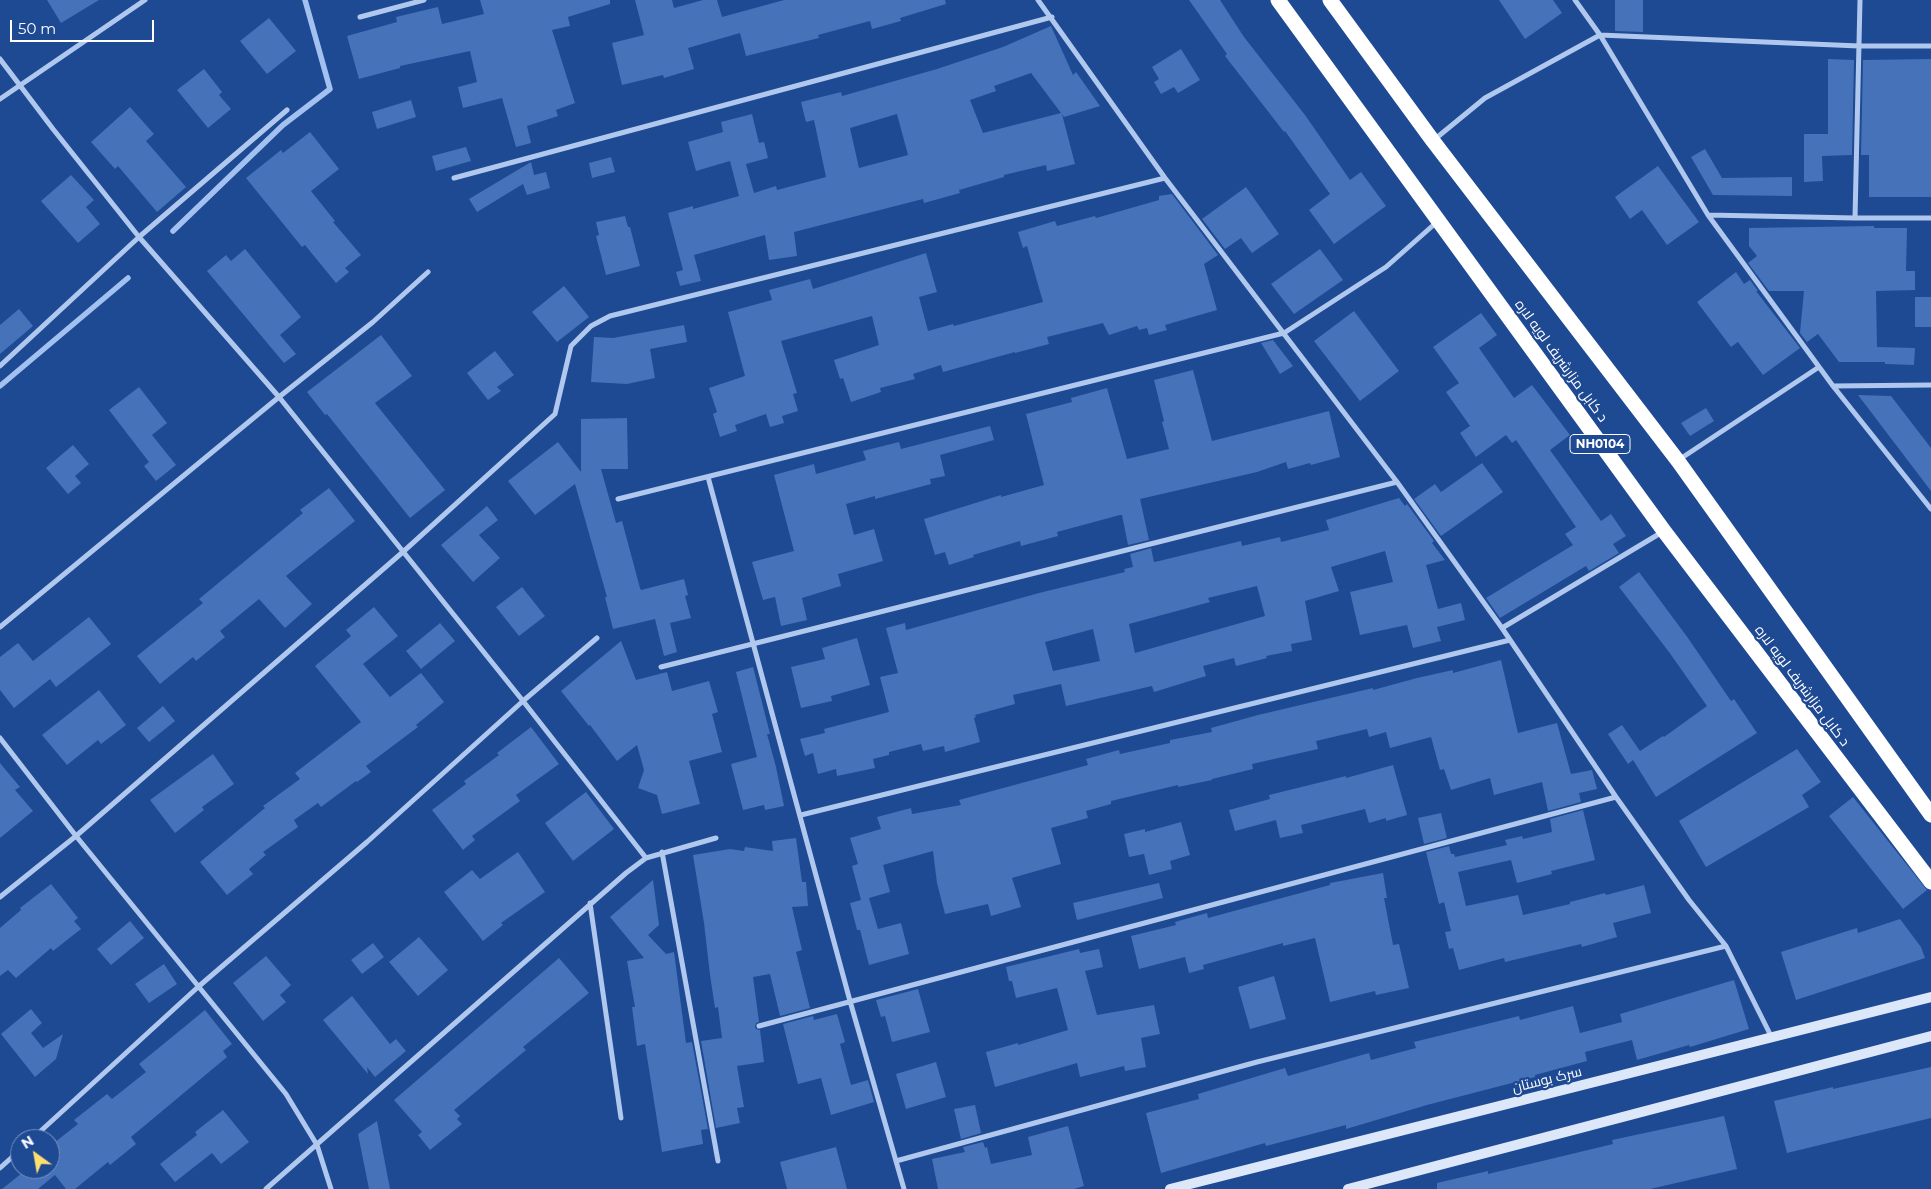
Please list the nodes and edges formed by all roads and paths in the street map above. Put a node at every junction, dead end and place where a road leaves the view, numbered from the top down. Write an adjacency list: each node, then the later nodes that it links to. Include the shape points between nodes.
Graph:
1 (145, 0): 14 (street)
2 (424, 0): 8 (street)
3 (1038, 0): 9 (street)
4 (1278, 0): 23 (highway, د کابل مزارشریف لویه لاره / NH0104)
5 (1330, 0): 17 (highway, د کابل مزارشریف لویه لاره)
6 (1575, 0): 10 (street)
7 (1860, 0): 11 (street)
8 (360, 17)
9 (1052, 18): 18 (street); 19 (street)
10 (1600, 36): 11 (street); 17 (street, via 1485,98); 20 (street)
11 (1858, 46): 12 (street); 21 (street)
12 (1931, 46)
13 (0, 59): 14 (street)
14 (20, 86): 15 (street); 24 (street)
15 (0, 99)
16 (287, 110): 24 (street)
17 (1433, 141): 32 (highway, د کابل مزارشریف لویه لاره)
18 (454, 178)
19 (1165, 178): 26 (street); 38 (street, via 610,316 591,326 571,346 555,414)
20 (1708, 215): 21 (street); 28 (street)
21 (1854, 218): 22 (street)
22 (1931, 218)
23 (1438, 221): 26 (street, via 1386,267); 37 (highway, د کابل مزارشریف لویه لاره / NH0104)
24 (138, 237): 27 (street); 31 (street)
25 (428, 272): 31 (street, via 372,322)
26 (1284, 333): 33 (street); 34 (street)
27 (0, 366)
28 (1818, 367): 30 (street); 32 (street)
29 (1931, 385): 30 (street)
30 (1833, 386): 36 (street)
31 (279, 396): 38 (street); 39 (street)
32 (1678, 461): 48 (highway, د کابل مزارشریف لویه لاره)
33 (708, 477): 35 (street); 43 (street)
34 (1397, 482): 40 (street); 43 (street)
35 (618, 499)
36 (1931, 509)
37 (1664, 531): 40 (street); 54 (highway, د کابل مزارشریف لویه لاره / NH0104)
38 (404, 551): 45 (street); 50 (street)
39 (0, 627)
40 (1502, 628): 42 (street)
41 (597, 638): 45 (street)
42 (1510, 640): 47 (street); 49 (street)
43 (753, 644): 44 (street); 49 (street)
44 (661, 667)
45 (523, 701): 53 (street); 58 (street)
46 (0, 738): 50 (street)
47 (1616, 797): 57 (street); 60 (street)
48 (1931, 815)
49 (801, 816): 60 (street)
50 (76, 836): 55 (street); 58 (street)
51 (716, 838): 52 (street)
52 (662, 852): 53 (street); 68 (street)
53 (646, 858): 56 (street)
54 (1931, 882)
55 (0, 897)
56 (590, 903): 64 (street); 66 (street)
57 (1726, 946): 63 (street); 69 (street, via 1257,1062)
58 (198, 988): 65 (street); 66 (street, via 286,1094)
59 (1931, 997): 63 (street, سرک بوستان)
60 (850, 1001): 61 (street); 69 (street)
61 (759, 1026)
62 (1931, 1036): 76 (street)
63 (1772, 1038): 71 (street, سرک بوستان)
64 (621, 1118)
65 (43, 1129)
66 (317, 1145): 72 (street); 73 (street)
67 (10, 1159): 70 (street)
68 (718, 1161)
69 (896, 1161): 74 (street)
70 (0, 1168)
71 (1204, 1185): 75 (street, سرک بوستان)
72 (266, 1189)
73 (331, 1189)
74 (904, 1189)
75 (1170, 1189)
76 (1348, 1189)

